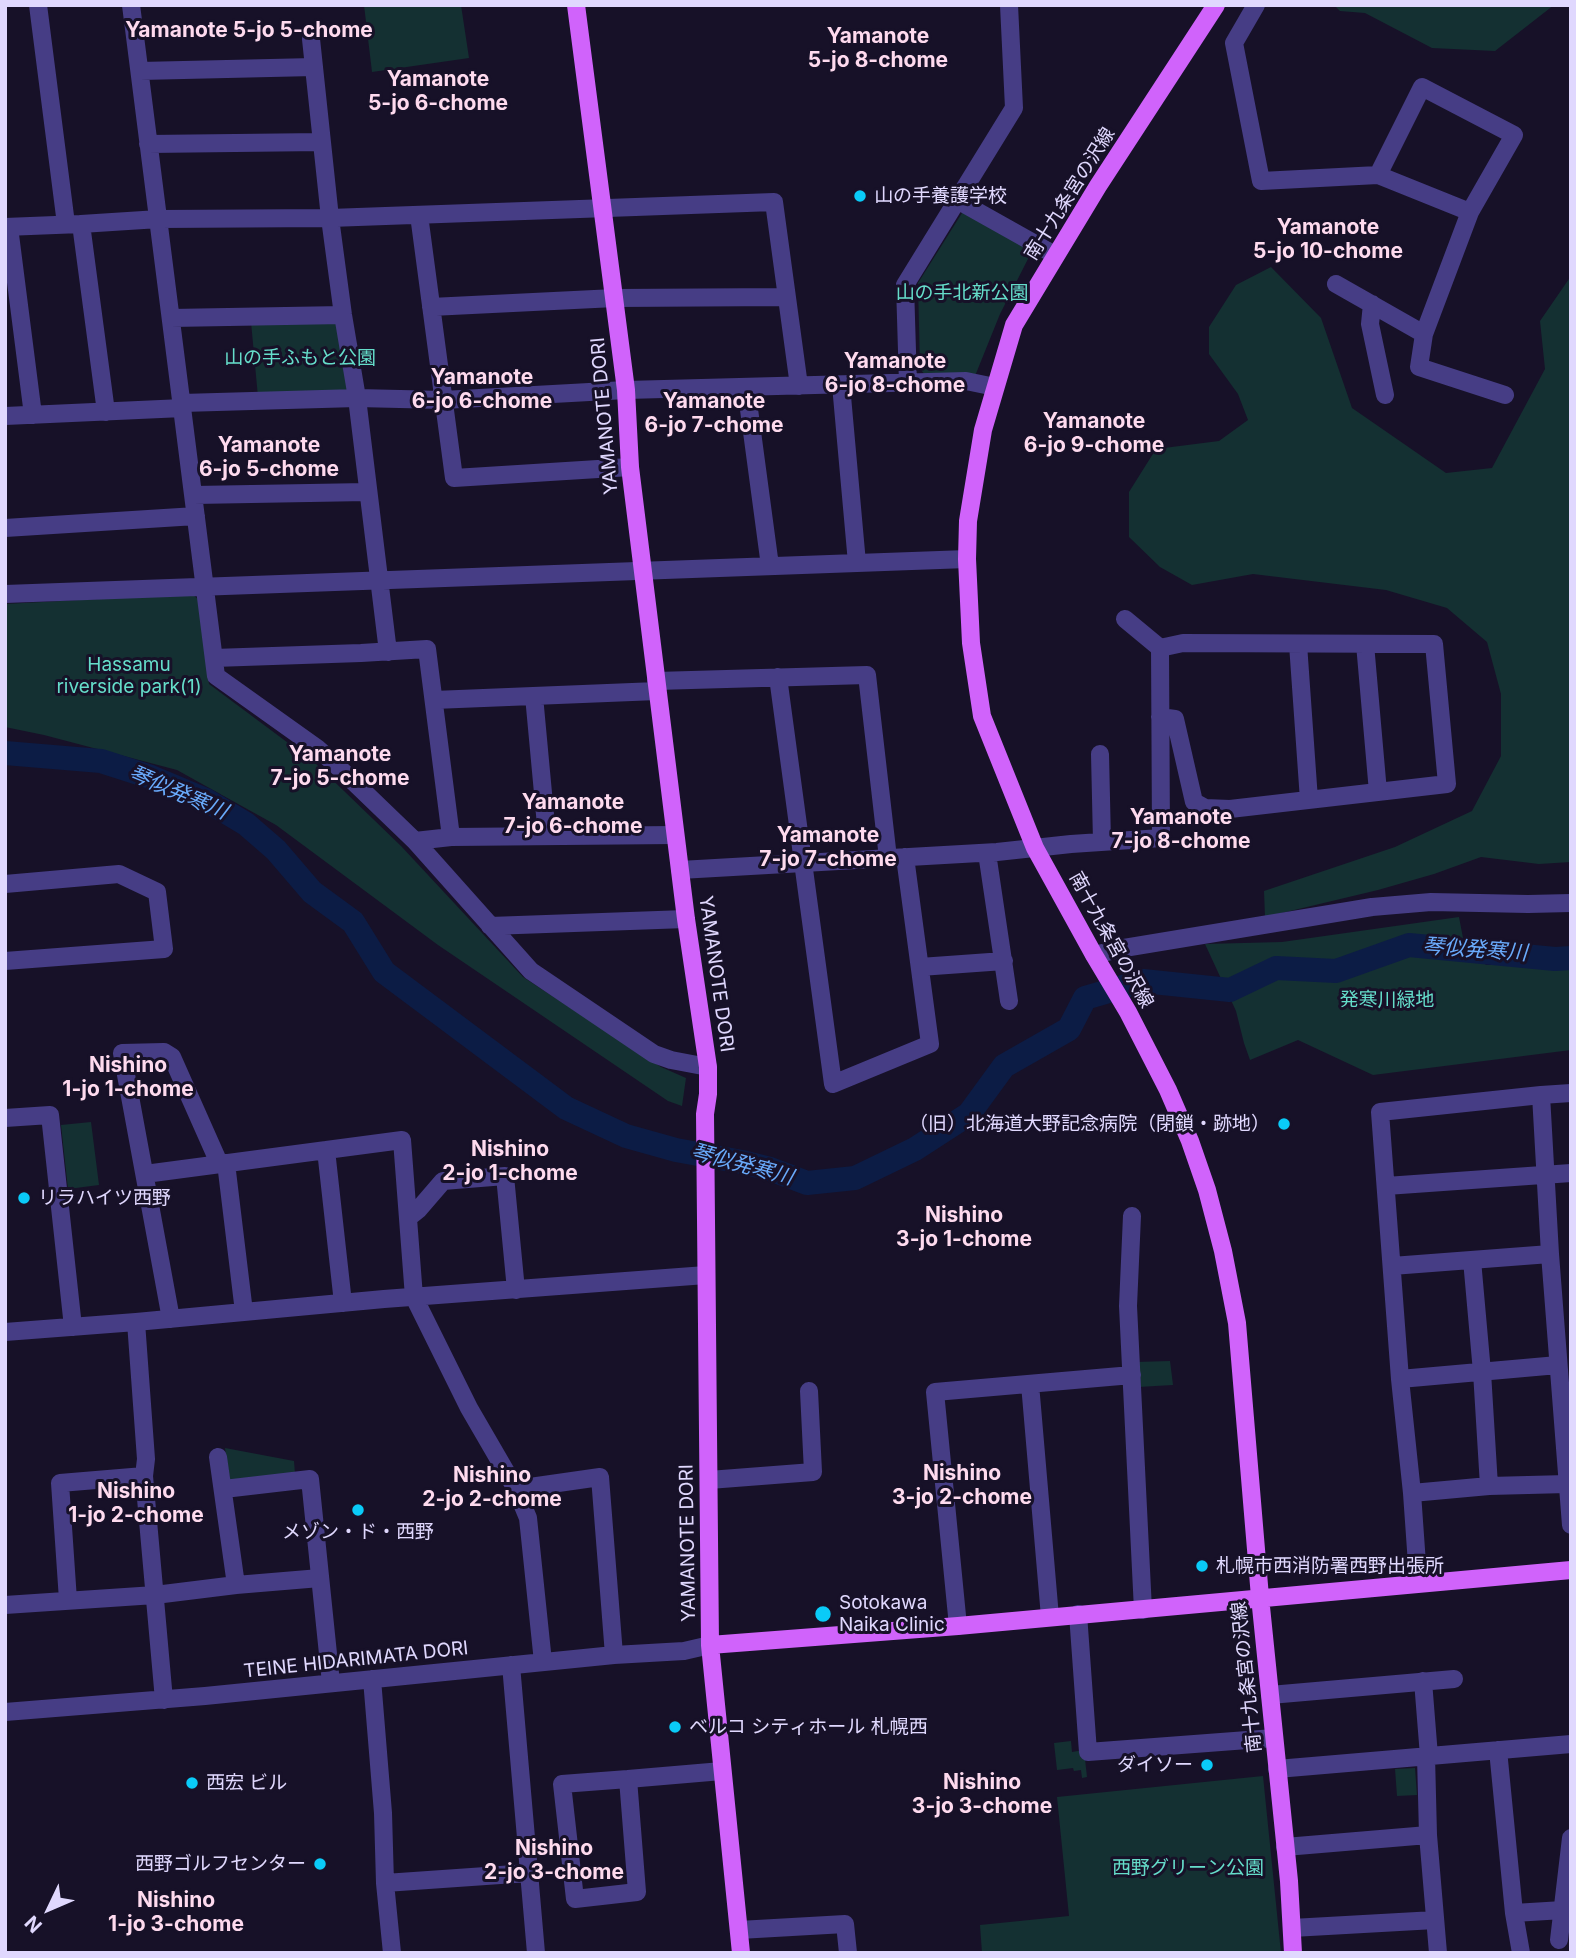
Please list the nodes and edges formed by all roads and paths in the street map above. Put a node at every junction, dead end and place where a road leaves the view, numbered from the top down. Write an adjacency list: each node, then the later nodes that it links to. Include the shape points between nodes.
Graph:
1 (38, 5): 19 (street)
2 (131, 5): 9 (street)
3 (576, 5): 14 (main road, YAMANOTE DORI)
4 (1009, 5): 13 (street, via 1014,108)
5 (1216, 5): 21 (main road, 南十九条宮の沢線)
6 (1256, 5): 12 (street, via 1234,43 1261,181)
7 (311, 39): 8 (street)
8 (314, 67): 9 (street); 10 (street)
9 (140, 71): 11 (street)
10 (322, 142): 11 (street); 17 (street)
11 (148, 144): 18 (street)
12 (1378, 175): 15 (street); 15 (street, via 1422,87 1514,135)
13 (957, 200): 21 (street); 30 (street, via 905,285)
14 (603, 207): 16 (street); 23 (street, via 774,202); 24 (main road, YAMANOTE DORI)
15 (1471, 212): 29 (street)
16 (419, 215): 17 (street); 26 (street)
17 (330, 218): 18 (street); 27 (street)
18 (159, 219): 19 (street); 28 (street)
19 (73, 224): 20 (street); 41 (street)
20 (7, 227): 42 (street)
21 (1055, 255): 34 (main road, 南十九条宮の沢線, via 1014,325)
22 (1336, 284): 25 (street)
23 (787, 297): 24 (street); 32 (street)
24 (615, 298): 26 (street); 35 (main road, YAMANOTE DORI)
25 (1372, 304): 29 (street); 36 (street, via 1370,324)
26 (431, 307): 39 (street)
27 (343, 315): 28 (street); 38 (street)
28 (171, 318): 40 (street)
29 (1424, 334): 37 (street, via 1419,368)
30 (908, 384): 31 (street); 34 (street, via 966,381)
31 (841, 385): 32 (street); 50 (street)
32 (799, 386): 33 (street)
33 (746, 387): 35 (street); 51 (street)
34 (995, 387): 49 (main road, 南十九条宮の沢線, via 972,495)
35 (626, 390): 39 (street); 44 (main road, YAMANOTE DORI)
36 (1385, 395)
37 (1505, 395)
38 (357, 398): 39 (street); 40 (street); 45 (street)
39 (443, 400): 44 (street, via 454,478)
40 (183, 406): 41 (street); 46 (street)
41 (106, 412): 42 (street)
42 (33, 415): 43 (street)
43 (5, 416)
44 (630, 467): 52 (main road, YAMANOTE DORI)
45 (367, 492): 46 (street); 53 (street)
46 (194, 495): 47 (street)
47 (196, 516): 48 (street); 54 (street)
48 (5, 528)
49 (967, 559): 50 (street); 75 (main road, 南十九条宮の沢線, via 971,643 982,716)
50 (857, 563): 51 (street)
51 (770, 566): 52 (street)
52 (643, 571): 53 (street); 63 (main road, YAMANOTE DORI)
53 (379, 582): 54 (street); 60 (street)
54 (205, 586): 55 (street); 61 (street)
55 (5, 594)
56 (1125, 619): 59 (street)
57 (1298, 643): 58 (street); 59 (street, via 1183,643); 69 (street)
58 (1365, 644): 68 (street); 68 (street, via 1434,644 1436,657 1447,784)
59 (1160, 648): 66 (street)
60 (388, 652): 61 (street); 65 (street, via 427,649)
61 (214, 658): 73 (street, via 216,676 317,748)
62 (778, 677): 63 (street); 77 (street, via 867,675); 78 (street)
63 (657, 686): 64 (street); 70 (main road, YAMANOTE DORI)
64 (534, 696): 65 (street); 71 (street)
65 (434, 700): 72 (street)
66 (1160, 717): 69 (street, via 1175,719 1194,802 1205,808 1230,809); 74 (street, via 1161,838)
67 (1100, 754): 74 (street)
68 (1378, 792): 69 (street)
69 (1309, 800)
70 (676, 835): 71 (street); 79 (main road, YAMANOTE DORI)
71 (547, 836): 72 (street)
72 (451, 837): 73 (street)
73 (415, 841): 83 (street)
74 (1102, 842): 75 (street)
75 (1035, 848): 76 (street); 84 (main road, 南十九条宮の沢線)
76 (987, 853): 77 (street); 86 (street)
77 (897, 858): 78 (street); 87 (street)
78 (802, 863): 79 (street); 87 (street, via 833,1084 930,1044)
79 (680, 870): 82 (main road, YAMANOTE DORI)
80 (5, 884): 85 (street, via 119,874 157,892 164,949)
81 (1571, 903): 84 (street, via 1431,902 1372,908)
82 (686, 919): 83 (street); 89 (main road, YAMANOTE DORI)
83 (490, 926): 89 (street, via 531,971 654,1054)
84 (1094, 955): 133 (main road, 南十九条宮の沢線, via 1149,1050 1207,1189 1237,1323)
85 (5, 961)
86 (1004, 961): 87 (street); 88 (street)
87 (920, 967)
88 (1009, 1001)
89 (708, 1067): 104 (main road, YAMANOTE DORI)
90 (1571, 1093): 91 (street)
91 (1541, 1095): 97 (street); 98 (street, via 1380,1112)
92 (5, 1118): 111 (street, via 50,1115)
93 (326, 1150): 94 (street); 100 (street, via 401,1140); 107 (street)
94 (223, 1163): 96 (street); 96 (street, via 172,1057 164,1052 122,1053); 108 (street)
95 (1571, 1173): 97 (street)
96 (145, 1174): 109 (street)
97 (1545, 1175): 98 (street); 101 (street)
98 (1386, 1186): 103 (street)
99 (1132, 1216): 114 (street, via 1128,1306)
100 (408, 1218): 105 (street, via 443,1181 505,1175); 106 (street)
101 (1550, 1254): 102 (street); 115 (street)
102 (1472, 1260): 103 (street); 113 (street)
103 (1392, 1266): 116 (street)
104 (706, 1275): 105 (street); 121 (main road, YAMANOTE DORI)
105 (516, 1290): 106 (street)
106 (414, 1297): 107 (street); 125 (street, via 469,1408)
107 (343, 1303): 108 (street)
108 (244, 1312): 109 (street)
109 (171, 1319): 110 (street)
110 (136, 1322): 111 (street); 120 (street)
111 (74, 1326): 112 (street)
112 (5, 1332)
113 (1482, 1372): 115 (street); 116 (street); 123 (street)
114 (1132, 1375): 117 (street); 136 (street)
115 (1563, 1375): 122 (street)
116 (1401, 1379): 126 (street)
117 (1030, 1384): 138 (street); 139 (street, via 935,1392)
118 (809, 1391): 121 (street, via 813,1472)
119 (218, 1457): 124 (street)
120 (144, 1476): 132 (street); 134 (street, via 60,1483)
121 (709, 1480): 140 (main road, YAMANOTE DORI)
122 (1567, 1484): 123 (street); 127 (street)
123 (1489, 1486): 126 (street)
124 (224, 1489): 129 (street, via 310,1479); 131 (street)
125 (516, 1489): 141 (street, via 600,1477); 142 (street, via 528,1518)
126 (1412, 1493): 130 (street)
127 (1571, 1525)
128 (1571, 1570): 130 (main road)
129 (320, 1578): 131 (street); 147 (street)
130 (1417, 1583): 133 (main road)
131 (236, 1585): 132 (street)
132 (155, 1595): 134 (street); 149 (street)
133 (1260, 1597): 136 (main road); 148 (main road, 南十九条宮の沢線)
134 (68, 1600): 135 (street)
135 (5, 1605)
136 (1143, 1610): 137 (main road)
137 (1078, 1614): 138 (main road); 151 (street, via 1088,1752)
138 (1050, 1617): 139 (main road)
139 (958, 1626): 140 (main road)
140 (710, 1645): 141 (street, TEINE HIDARIMATA DORI); 156 (main road, YAMANOTE DORI)
141 (614, 1655): 142 (street, TEINE HIDARIMATA DORI)
142 (543, 1662): 143 (street, TEINE HIDARIMATA DORI)
143 (511, 1665): 144 (street, TEINE HIDARIMATA DORI); 161 (street)
144 (372, 1679): 147 (street, TEINE HIDARIMATA DORI); 162 (street)
145 (1454, 1679): 146 (street)
146 (1423, 1681): 148 (street); 154 (street)
147 (331, 1683): 149 (street, TEINE HIDARIMATA DORI)
148 (1270, 1695): 151 (main road, 南十九条宮の沢線)
149 (164, 1700): 150 (street, TEINE HIDARIMATA DORI)
150 (5, 1712)
151 (1274, 1738): 155 (main road, 南十九条宮の沢線)
152 (1571, 1744): 153 (street)
153 (1498, 1750): 154 (street); 164 (street)
154 (1428, 1756): 155 (street); 158 (street)
155 (1278, 1769): 160 (main road, 南十九条宮の沢線)
156 (722, 1771): 157 (street); 167 (main road, YAMANOTE DORI)
157 (628, 1779): 157 (street, via 562,1784 575,1899 637,1892)
158 (1428, 1835): 160 (street); 165 (street)
159 (1571, 1838): 163 (street)
160 (1285, 1847): 166 (main road, 南十九条宮の沢線)
161 (529, 1873): 162 (street); 170 (street)
162 (385, 1883): 169 (street)
163 (1563, 1910): 164 (street); 168 (street)
164 (1514, 1913): 175 (street)
165 (1435, 1920): 166 (street); 174 (street)
166 (1292, 1928): 173 (main road, 南十九条宮の沢線)
167 (739, 1930): 171 (main road, YAMANOTE DORI); 172 (street, via 845,1924)
168 (1559, 1940)
169 (392, 1953)
170 (536, 1953)
171 (741, 1953)
172 (848, 1953)
173 (1293, 1953)
174 (1438, 1953)
175 (1521, 1953)

